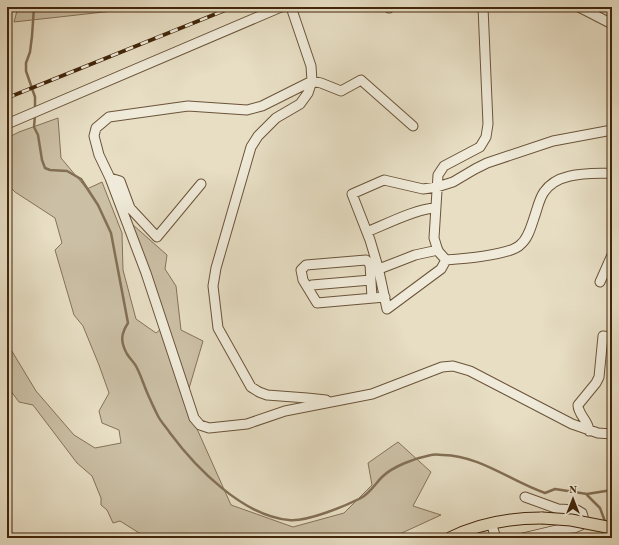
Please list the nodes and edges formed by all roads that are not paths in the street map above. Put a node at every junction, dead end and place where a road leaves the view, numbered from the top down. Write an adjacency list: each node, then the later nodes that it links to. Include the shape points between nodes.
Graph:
1 (281, 7): 7 (street)
2 (292, 7): 6 (street, via 311,66)
3 (482, 7): 13 (street, via 488,124 486,137 480,147 444,166 438,175)
4 (579, 7): 5 (street)
5 (612, 24)
6 (312, 81): 8 (street, via 342,91 361,80); 11 (street, via 262,106 247,110 188,106 109,117 96,128 94,136 99,155); 26 (street, via 308,93 300,104 276,118 251,147 213,286 218,328 251,387 267,395)
7 (7, 124)
8 (413, 126)
9 (612, 130): 13 (street, via 553,142 487,163 453,182)
10 (612, 172): 18 (street, via 574,175 554,182 544,192 527,236 520,246 510,251)
11 (110, 178): 12 (street, via 120,181 130,208 157,237); 26 (street, via 146,273 194,418 200,425 209,428 247,424 285,411)
12 (201, 184)
13 (437, 187): 14 (street); 15 (street, via 423,189 384,180 352,194)
14 (435, 208): 15 (street); 16 (street, via 434,238)
15 (367, 232): 19 (street)
16 (438, 250): 18 (street); 19 (street, via 415,255)
17 (612, 255): 21 (street)
18 (446, 260): 23 (street, via 441,269 387,309)
19 (379, 269): 23 (street)
20 (371, 280): 22 (street, via 312,285); 22 (street, via 370,264 366,260 306,266 302,270 303,280); 24 (street)
21 (600, 282)
22 (308, 288): 24 (street, via 318,303)
23 (385, 297): 24 (street)
24 (372, 298)
25 (612, 337): 27 (street, via 603,336 599,377 578,405)
26 (334, 401): 27 (street, via 372,394 435,368 453,366 470,371)
27 (589, 431): 28 (street)
28 (612, 434)
29 (525, 497): 34 (street, via 558,509 577,510 582,513 584,520 581,525 574,528)
30 (491, 523): 31 (main road, bridge, via 520,518 542,518 571,520); 32 (main road); 33 (street)
31 (612, 528)
32 (455, 537)
33 (496, 538)
34 (523, 538)

